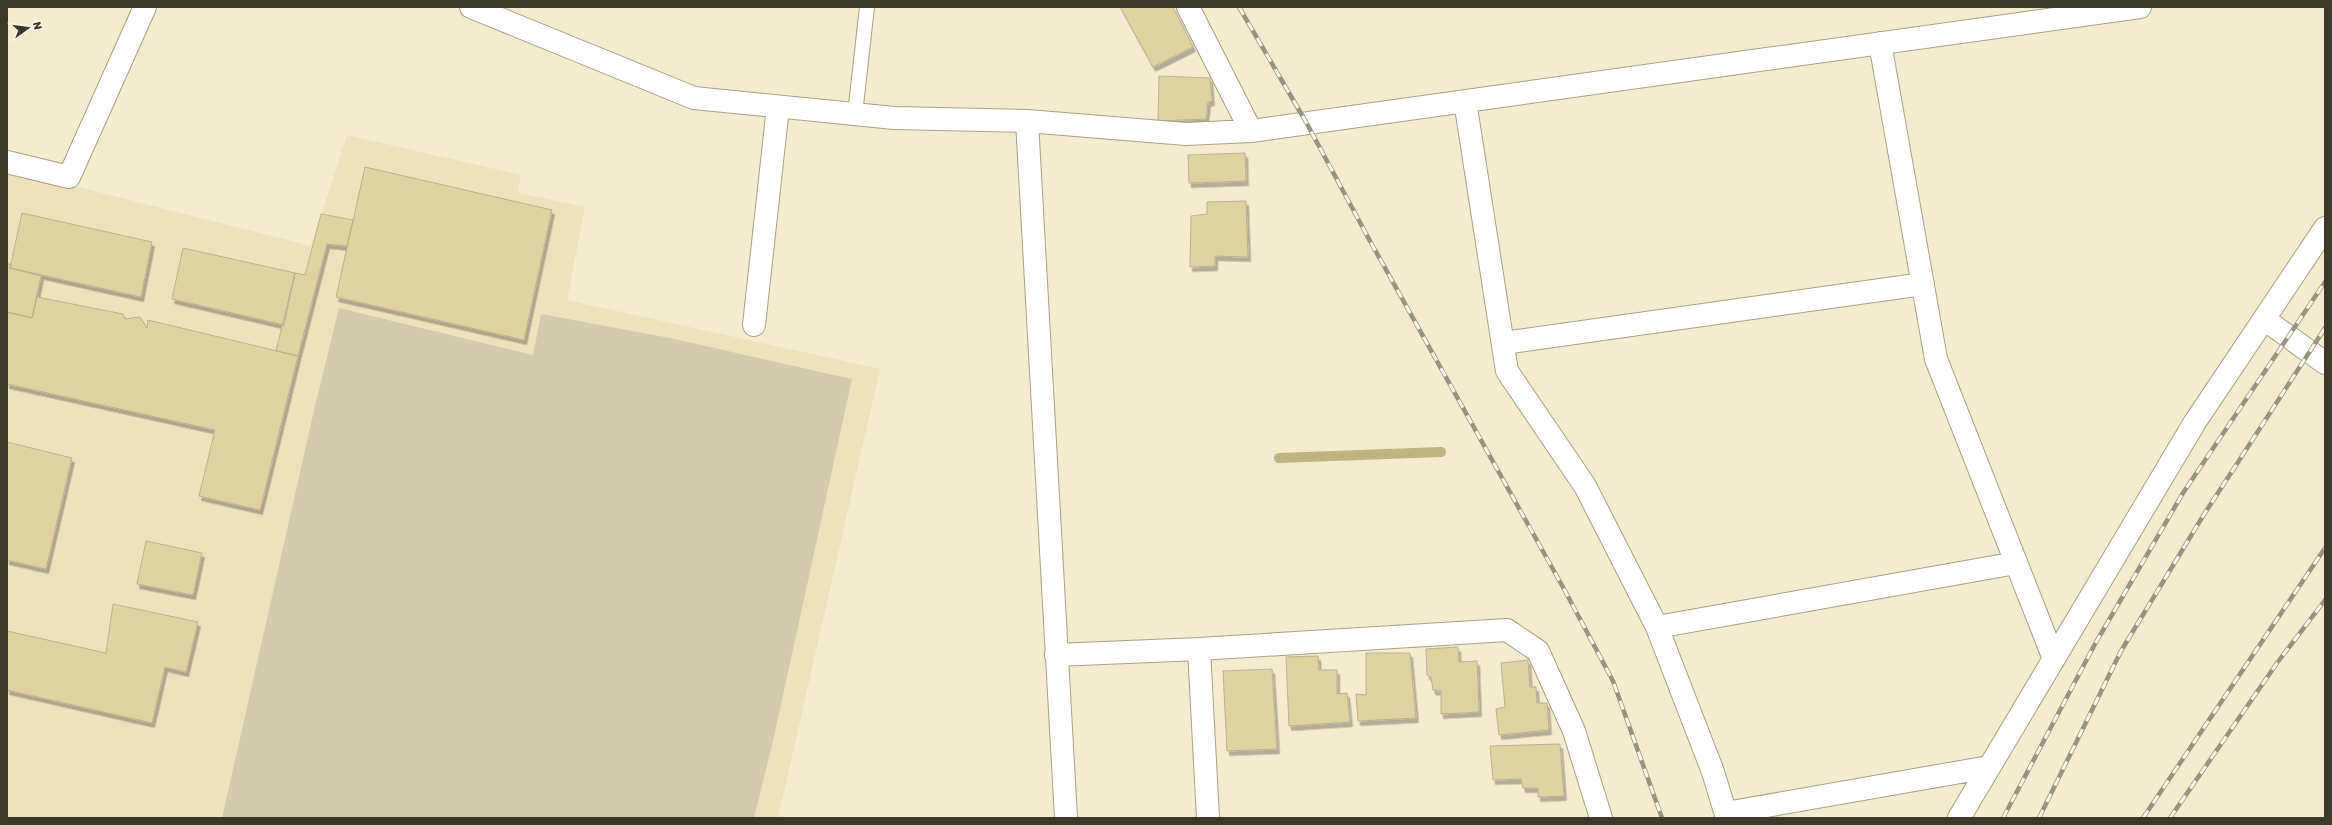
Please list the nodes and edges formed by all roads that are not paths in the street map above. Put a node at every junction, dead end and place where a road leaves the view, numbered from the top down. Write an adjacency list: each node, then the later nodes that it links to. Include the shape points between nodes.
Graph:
1 (145, 7): 12 (street, via 69,177)
2 (471, 7): 8 (street, via 694,98)
3 (867, 7): 9 (lane)
4 (1188, 7): 11 (street)
5 (2140, 7): 6 (street)
6 (1880, 43): 7 (street); 14 (street)
7 (1465, 101): 11 (street); 17 (street)
8 (778, 107): 9 (street); 16 (street)
9 (855, 114): 10 (street, via 894,118)
10 (1027, 121): 11 (street, via 1186,134); 22 (street)
11 (1251, 131)
12 (7, 162)
13 (2325, 228): 15 (street)
14 (1923, 284): 17 (street); 19 (street, via 1936,359)
15 (2264, 319): 18 (street); 23 (street, via 2195,422)
16 (754, 325)
17 (1503, 343): 20 (street, via 1507,371 1584,486)
18 (2325, 363)
19 (2016, 563): 20 (street); 23 (street)
20 (1657, 627): 25 (street, via 1713,772)
21 (1198, 650): 22 (street); 27 (street); 28 (street, via 1507,630 1538,651 1574,731)
22 (1056, 655): 26 (street)
23 (2054, 659): 24 (street)
24 (1989, 766): 25 (street); 29 (street)
25 (1726, 816)
26 (1066, 818)
27 (1208, 818)
28 (1595, 818)
29 (1959, 818)

